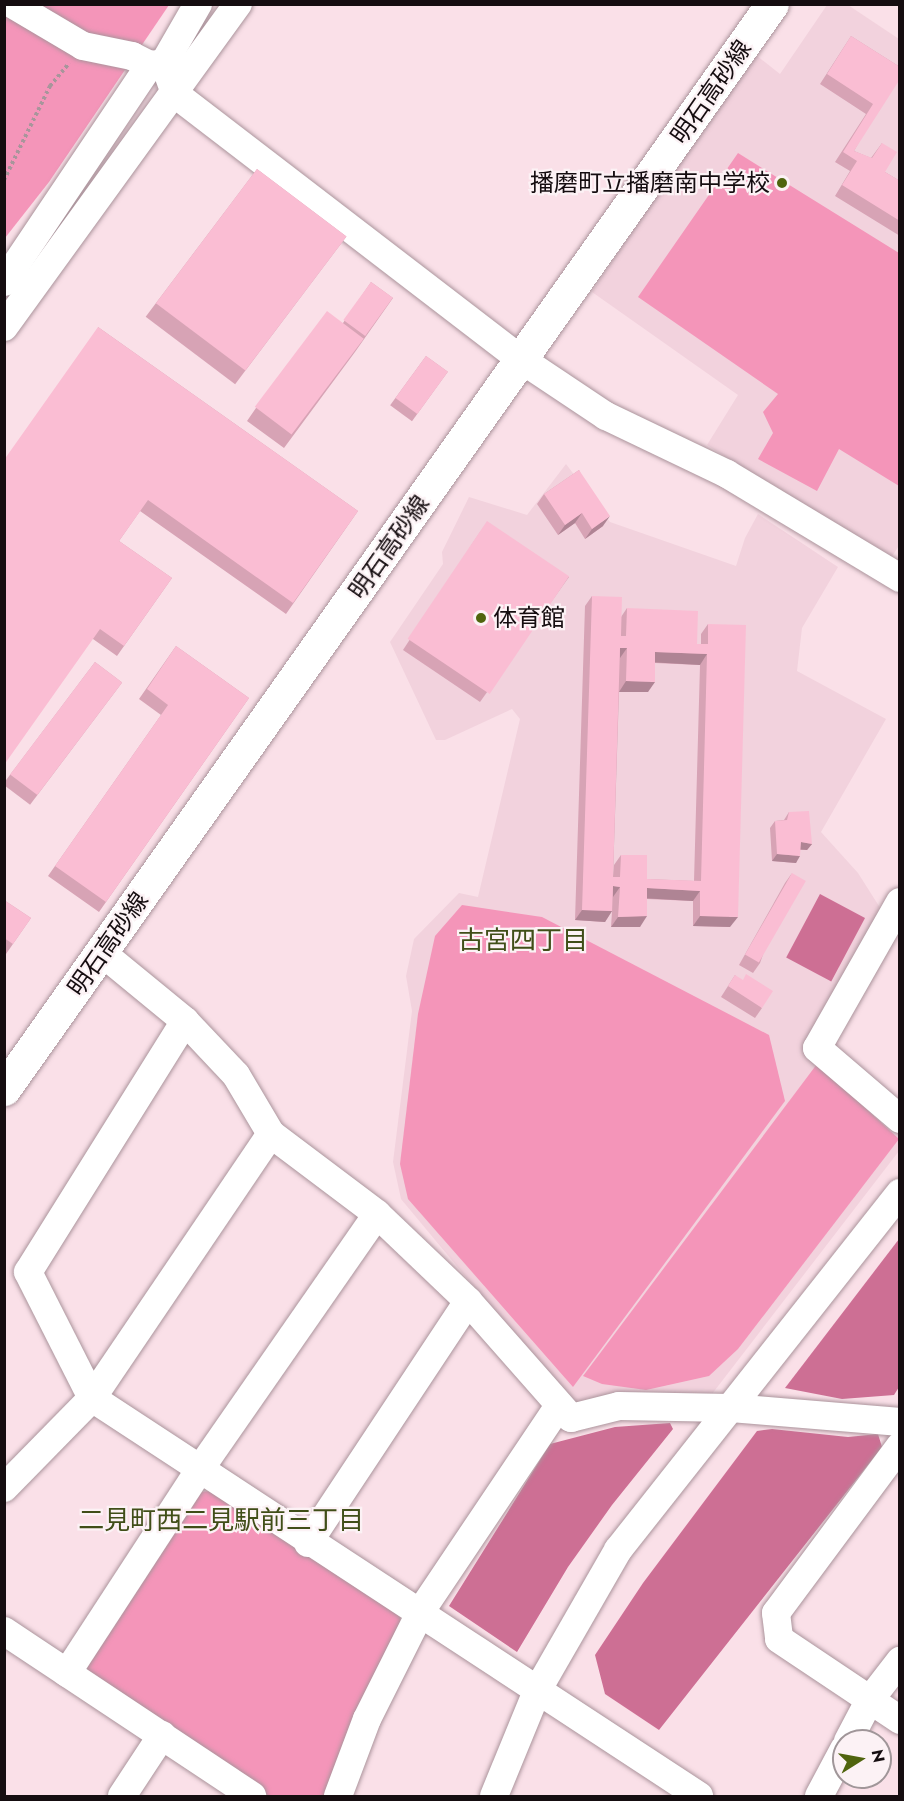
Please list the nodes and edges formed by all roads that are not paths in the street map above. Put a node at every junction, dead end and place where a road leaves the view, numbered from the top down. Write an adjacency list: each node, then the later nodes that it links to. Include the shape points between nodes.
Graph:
1 (12, 4): 5 (street, via 83,46)
2 (198, 4): 5 (street)
3 (238, 4): 6 (street)
4 (772, 4): 9 (main road, 明石高砂線)
5 (157, 64): 6 (street); 7 (street)
6 (175, 94): 8 (street); 9 (street)
7 (4, 282)
8 (4, 327)
9 (522, 360): 10 (street, via 606,416 727,474); 12 (main road, 明石高砂線)
10 (899, 577)
11 (900, 902): 15 (street, via 817,1048)
12 (101, 952): 13 (street); 14 (main road, 明石高砂線)
13 (185, 1021): 16 (street, via 236,1075); 20 (street, via 28,1272)
14 (4, 1089)
15 (900, 1119)
16 (271, 1134): 18 (street); 20 (street)
17 (900, 1192): 22 (street)
18 (377, 1214): 19 (street); 25 (street)
19 (468, 1300): 21 (street); 27 (street)
20 (92, 1398): 25 (street); 26 (street)
21 (559, 1406): 22 (street, via 571,1418 619,1406); 28 (street)
22 (732, 1408): 23 (street); 32 (street, via 618,1550)
23 (900, 1422)
24 (900, 1446): 33 (street, via 776,1612 779,1639)
25 (200, 1468): 27 (street); 31 (street)
26 (4, 1488)
27 (308, 1543): 28 (street)
28 (421, 1611): 32 (street); 40 (street, via 367,1719)
29 (4, 1631): 31 (street)
30 (900, 1661): 33 (street)
31 (67, 1673): 36 (street)
32 (537, 1691): 41 (street); 42 (street)
33 (869, 1701): 34 (street); 35 (street)
34 (900, 1720)
35 (854, 1729)
36 (162, 1735): 38 (street); 39 (street)
37 (832, 1772): 43 (street)
38 (122, 1797)
39 (252, 1797)
40 (338, 1797)
41 (494, 1797)
42 (699, 1797)
43 (819, 1797)

